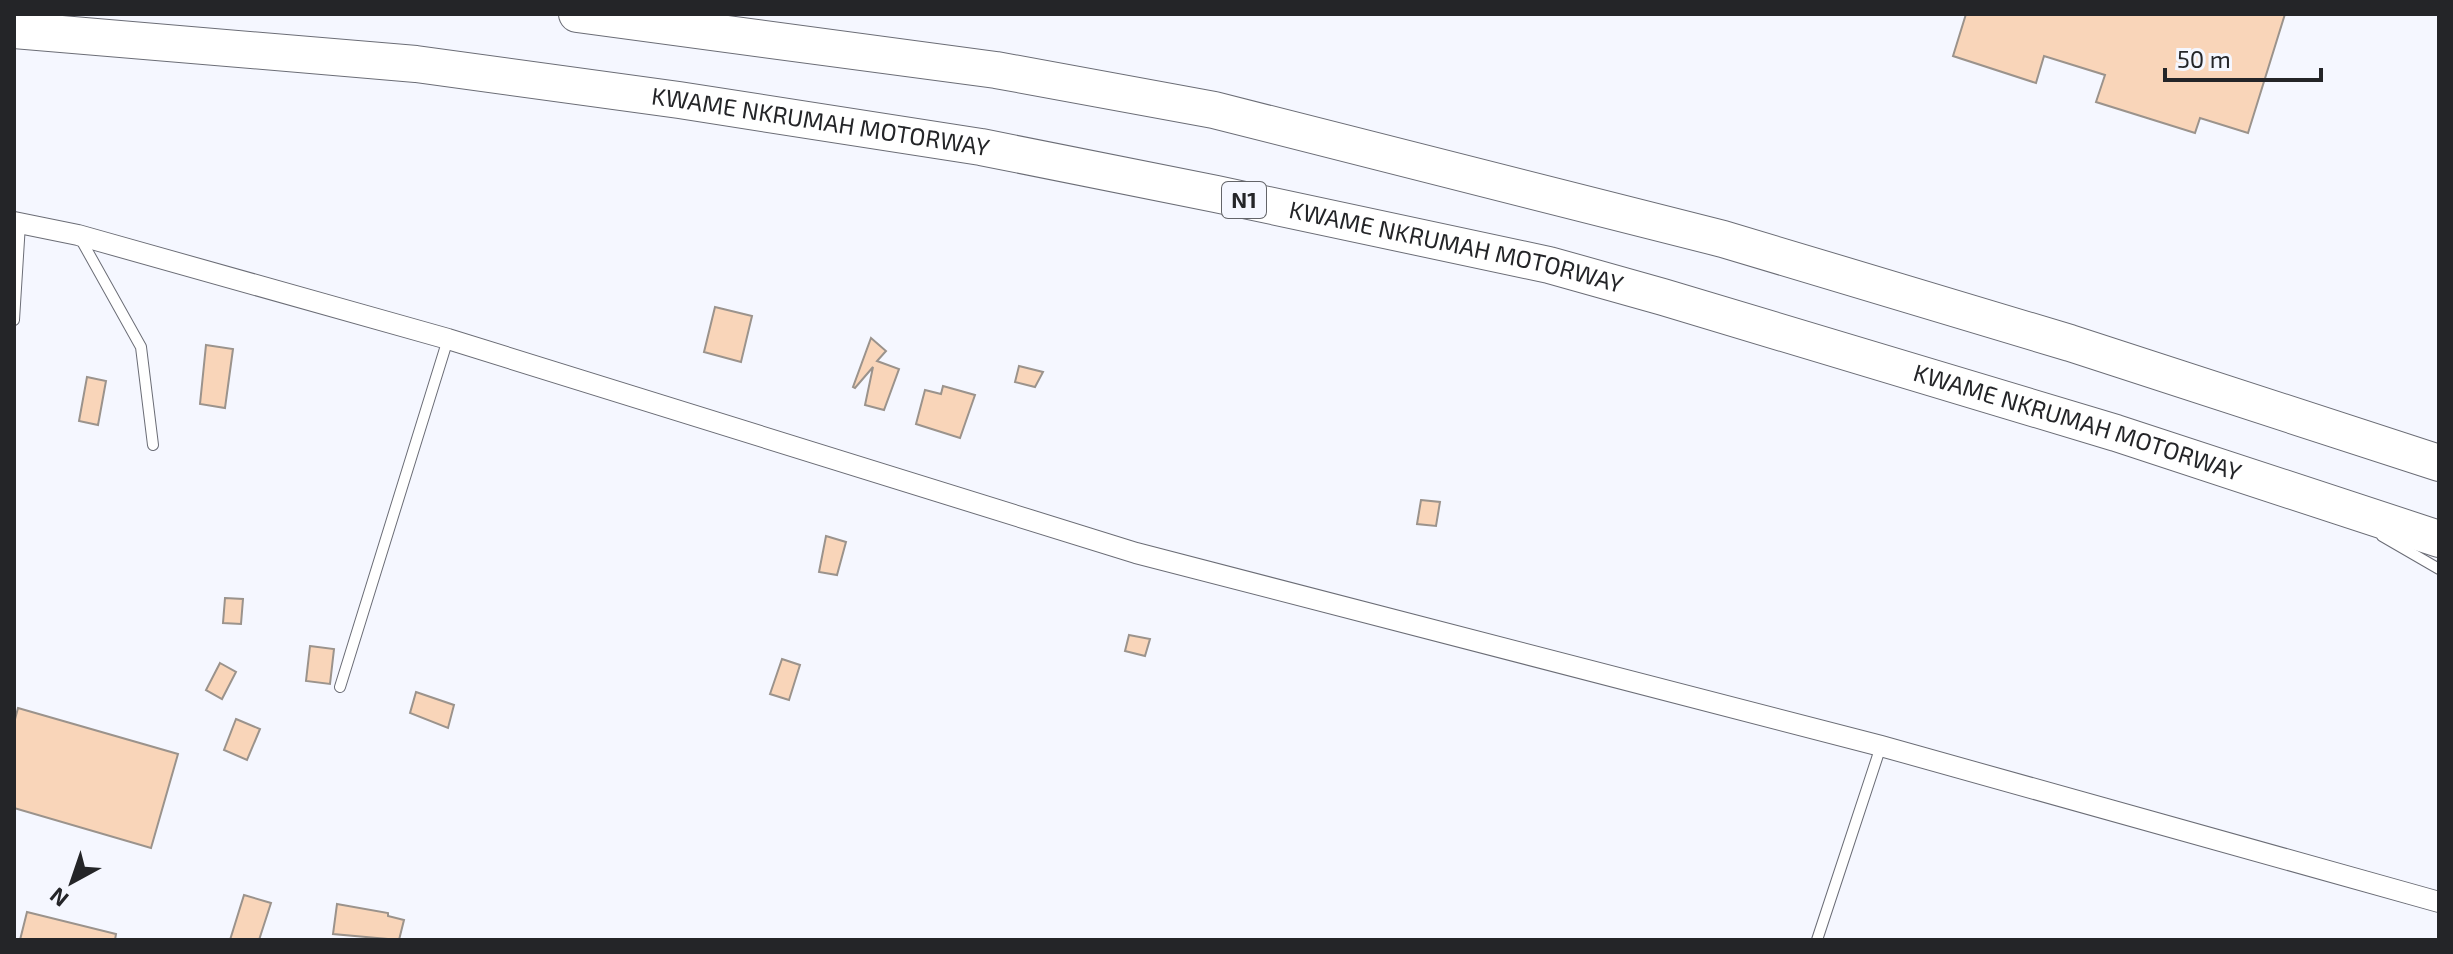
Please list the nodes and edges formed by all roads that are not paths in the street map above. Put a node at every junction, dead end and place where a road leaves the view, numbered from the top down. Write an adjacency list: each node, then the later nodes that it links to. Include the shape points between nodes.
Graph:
1 (577, 14): 8 (highway, via 996,70 1214,110 1768,251)
2 (14, 30): 9 (highway, KWAME NKRUMAH MOTORWAY / N1, via 462,70 981,147 1216,194 1549,265)
3 (17, 223): 4 (street); 5 (lane)
4 (78, 235): 6 (street); 7 (lane, via 141,347)
5 (14, 320)
6 (448, 339): 12 (lane); 13 (street, via 1136,553)
7 (153, 445)
8 (2439, 463)
9 (2318, 499): 10 (highway, KWAME NKRUMAH MOTORWAY / N1); 11 (lane)
10 (2439, 539)
11 (2439, 569)
12 (340, 687)
13 (1881, 746): 14 (street); 15 (lane)
14 (2439, 902)
15 (1817, 940)

